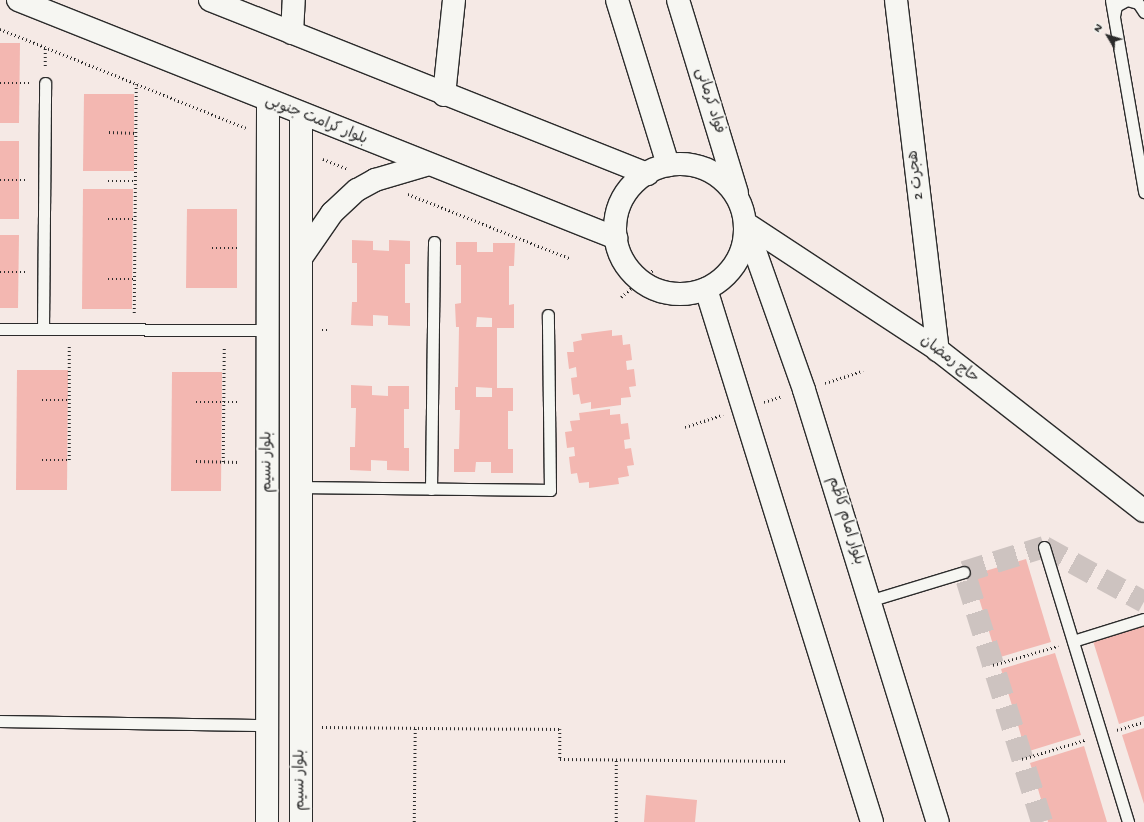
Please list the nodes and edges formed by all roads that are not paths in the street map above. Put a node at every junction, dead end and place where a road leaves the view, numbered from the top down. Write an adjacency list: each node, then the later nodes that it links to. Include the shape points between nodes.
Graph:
1 (18, 0): 15 (street, بلوار کرامت جنوبی)
2 (210, 0): 12 (street)
3 (294, 0): 12 (street)
4 (454, 0): 14 (street)
5 (617, 0): 18 (street)
6 (678, 0): 21 (street, فواد کرمانی)
7 (896, 0): 33 (street, هجرت 2)
8 (1110, 0): 11 (lane)
9 (1142, 0): 10 (lane)
10 (1144, 12): 11 (lane, via 1138,3 1127,0 1116,6)
11 (1114, 18): 20 (lane)
12 (292, 33): 14 (street)
13 (45, 83): 31 (lane)
14 (444, 95): 19 (street)
15 (268, 101): 16 (street, بلوار کرامت جنوبی); 22 (street, بلوار نسیم)
16 (301, 115): 17 (street, بلوار کرامت جنوبی); 23 (street, بلوار نسیم)
17 (426, 165): 25 (street, بلوار کرامت جنوبی); 27 (street, via 375,180 357,190 332,213)
18 (668, 166): 19 (street); 21 (street, via 683,164 710,171 732,190)
19 (648, 174): 25 (street, via 626,194 616,223)
20 (1144, 192)
21 (739, 202): 24 (street)
22 (268, 216): 23 (street, via 273,204 284,199 296,204); 32 (street, بلوار نسیم)
23 (301, 216): 27 (street, بلوار نسیم)
24 (745, 223): 28 (street, via 742,250 736,262 718,282); 33 (street, حاج رمضان); 39 (street, بلوار امام کاظم, via 804,390)
25 (616, 238): 28 (street, via 623,261 646,274 650,288 671,294)
26 (434, 242): 35 (lane)
27 (301, 258): 34 (street, بلوار نسیم)
28 (706, 289): 46 (street)
29 (548, 316): 35 (lane, via 550,490)
30 (0, 329): 31 (lane)
31 (43, 330): 32 (lane)
32 (268, 330): 43 (street, بلوار نسیم)
33 (938, 350): 36 (street, حاج رمضان)
34 (301, 487): 35 (lane); 45 (street, بلوار نسیم)
35 (431, 489)
36 (1144, 511)
37 (1044, 548): 41 (lane)
38 (964, 572): 39 (lane)
39 (869, 601): 47 (street, بلوار امام کاظم)
40 (1144, 619): 41 (lane)
41 (1073, 641): 48 (lane)
42 (0, 721): 43 (lane)
43 (267, 725): 44 (street, بلوار نسیم)
44 (267, 822)
45 (300, 822)
46 (872, 822)
47 (938, 822)
48 (1128, 822)

